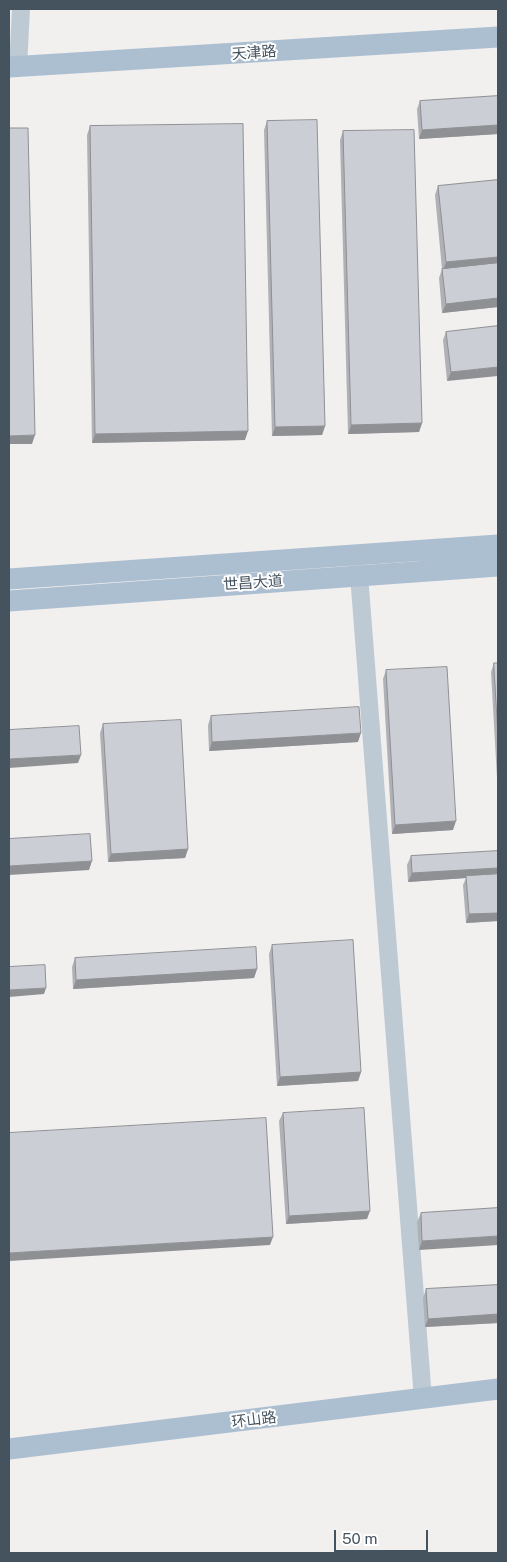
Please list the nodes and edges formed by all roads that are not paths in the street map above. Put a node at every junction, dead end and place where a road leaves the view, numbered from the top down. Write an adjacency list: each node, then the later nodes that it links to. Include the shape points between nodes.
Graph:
1 (21, 9): 3 (street)
2 (498, 37): 3 (main road, 天津路)
3 (14, 67)
4 (498, 545): 7 (main road, 世昌大道)
5 (498, 566): 6 (main road, 世昌大道)
6 (359, 575): 8 (main road, 世昌大道); 10 (street)
7 (9, 579)
8 (9, 601)
9 (498, 1389): 10 (main road, 环山路)
10 (423, 1399): 11 (main road, 环山路)
11 (9, 1449)

